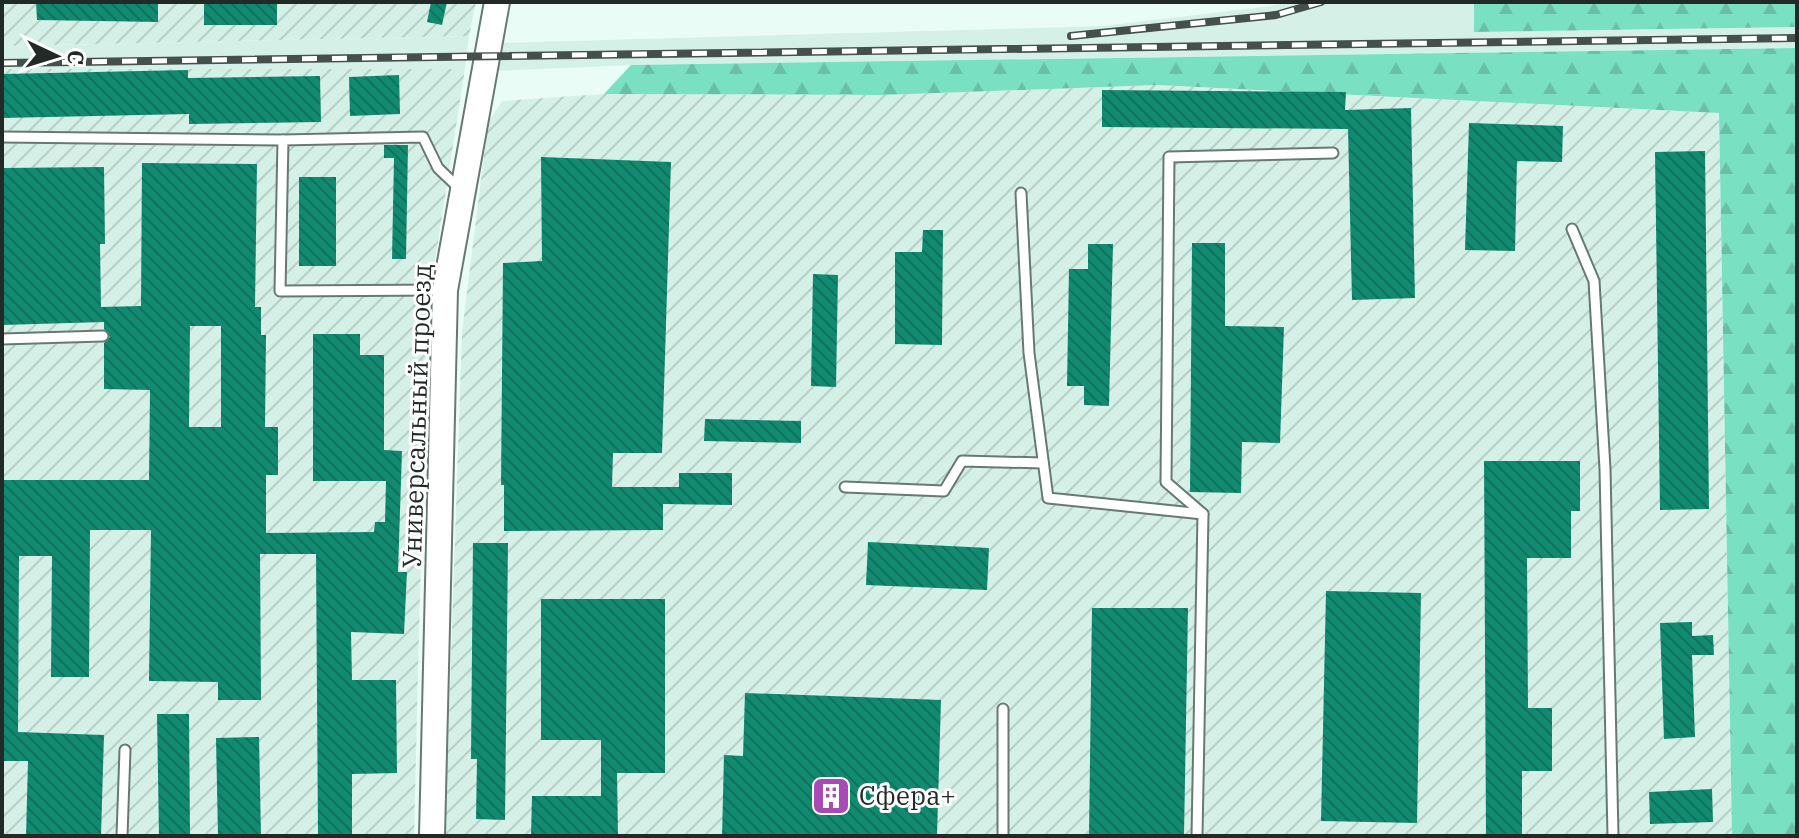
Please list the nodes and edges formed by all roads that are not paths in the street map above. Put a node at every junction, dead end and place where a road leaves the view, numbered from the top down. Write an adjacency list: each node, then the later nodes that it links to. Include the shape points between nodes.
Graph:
1 (497, 2): 5 (street, Универсальный проезд)
2 (2, 137): 3 (lane)
3 (283, 140): 5 (lane, via 423,137 438,168); 8 (lane, via 280,291)
4 (1333, 153): 13 (lane, via 1169,157 1166,482)
5 (463, 193): 8 (street, Универсальный проезд)
6 (1021, 193): 11 (lane, via 1029,353)
7 (1572, 229): 20 (lane, via 1594,281 1605,469)
8 (445, 290): 17 (street, Универсальный проезд)
9 (103, 336): 10 (lane)
10 (2, 339)
11 (1043, 463): 12 (lane, via 962,461 944,491); 13 (lane, via 1048,498)
12 (845, 487)
13 (1203, 514): 19 (lane)
14 (1003, 709): 18 (lane)
15 (125, 750): 16 (lane)
16 (122, 836)
17 (432, 836)
18 (1003, 836)
19 (1197, 836)
20 (1613, 836)

